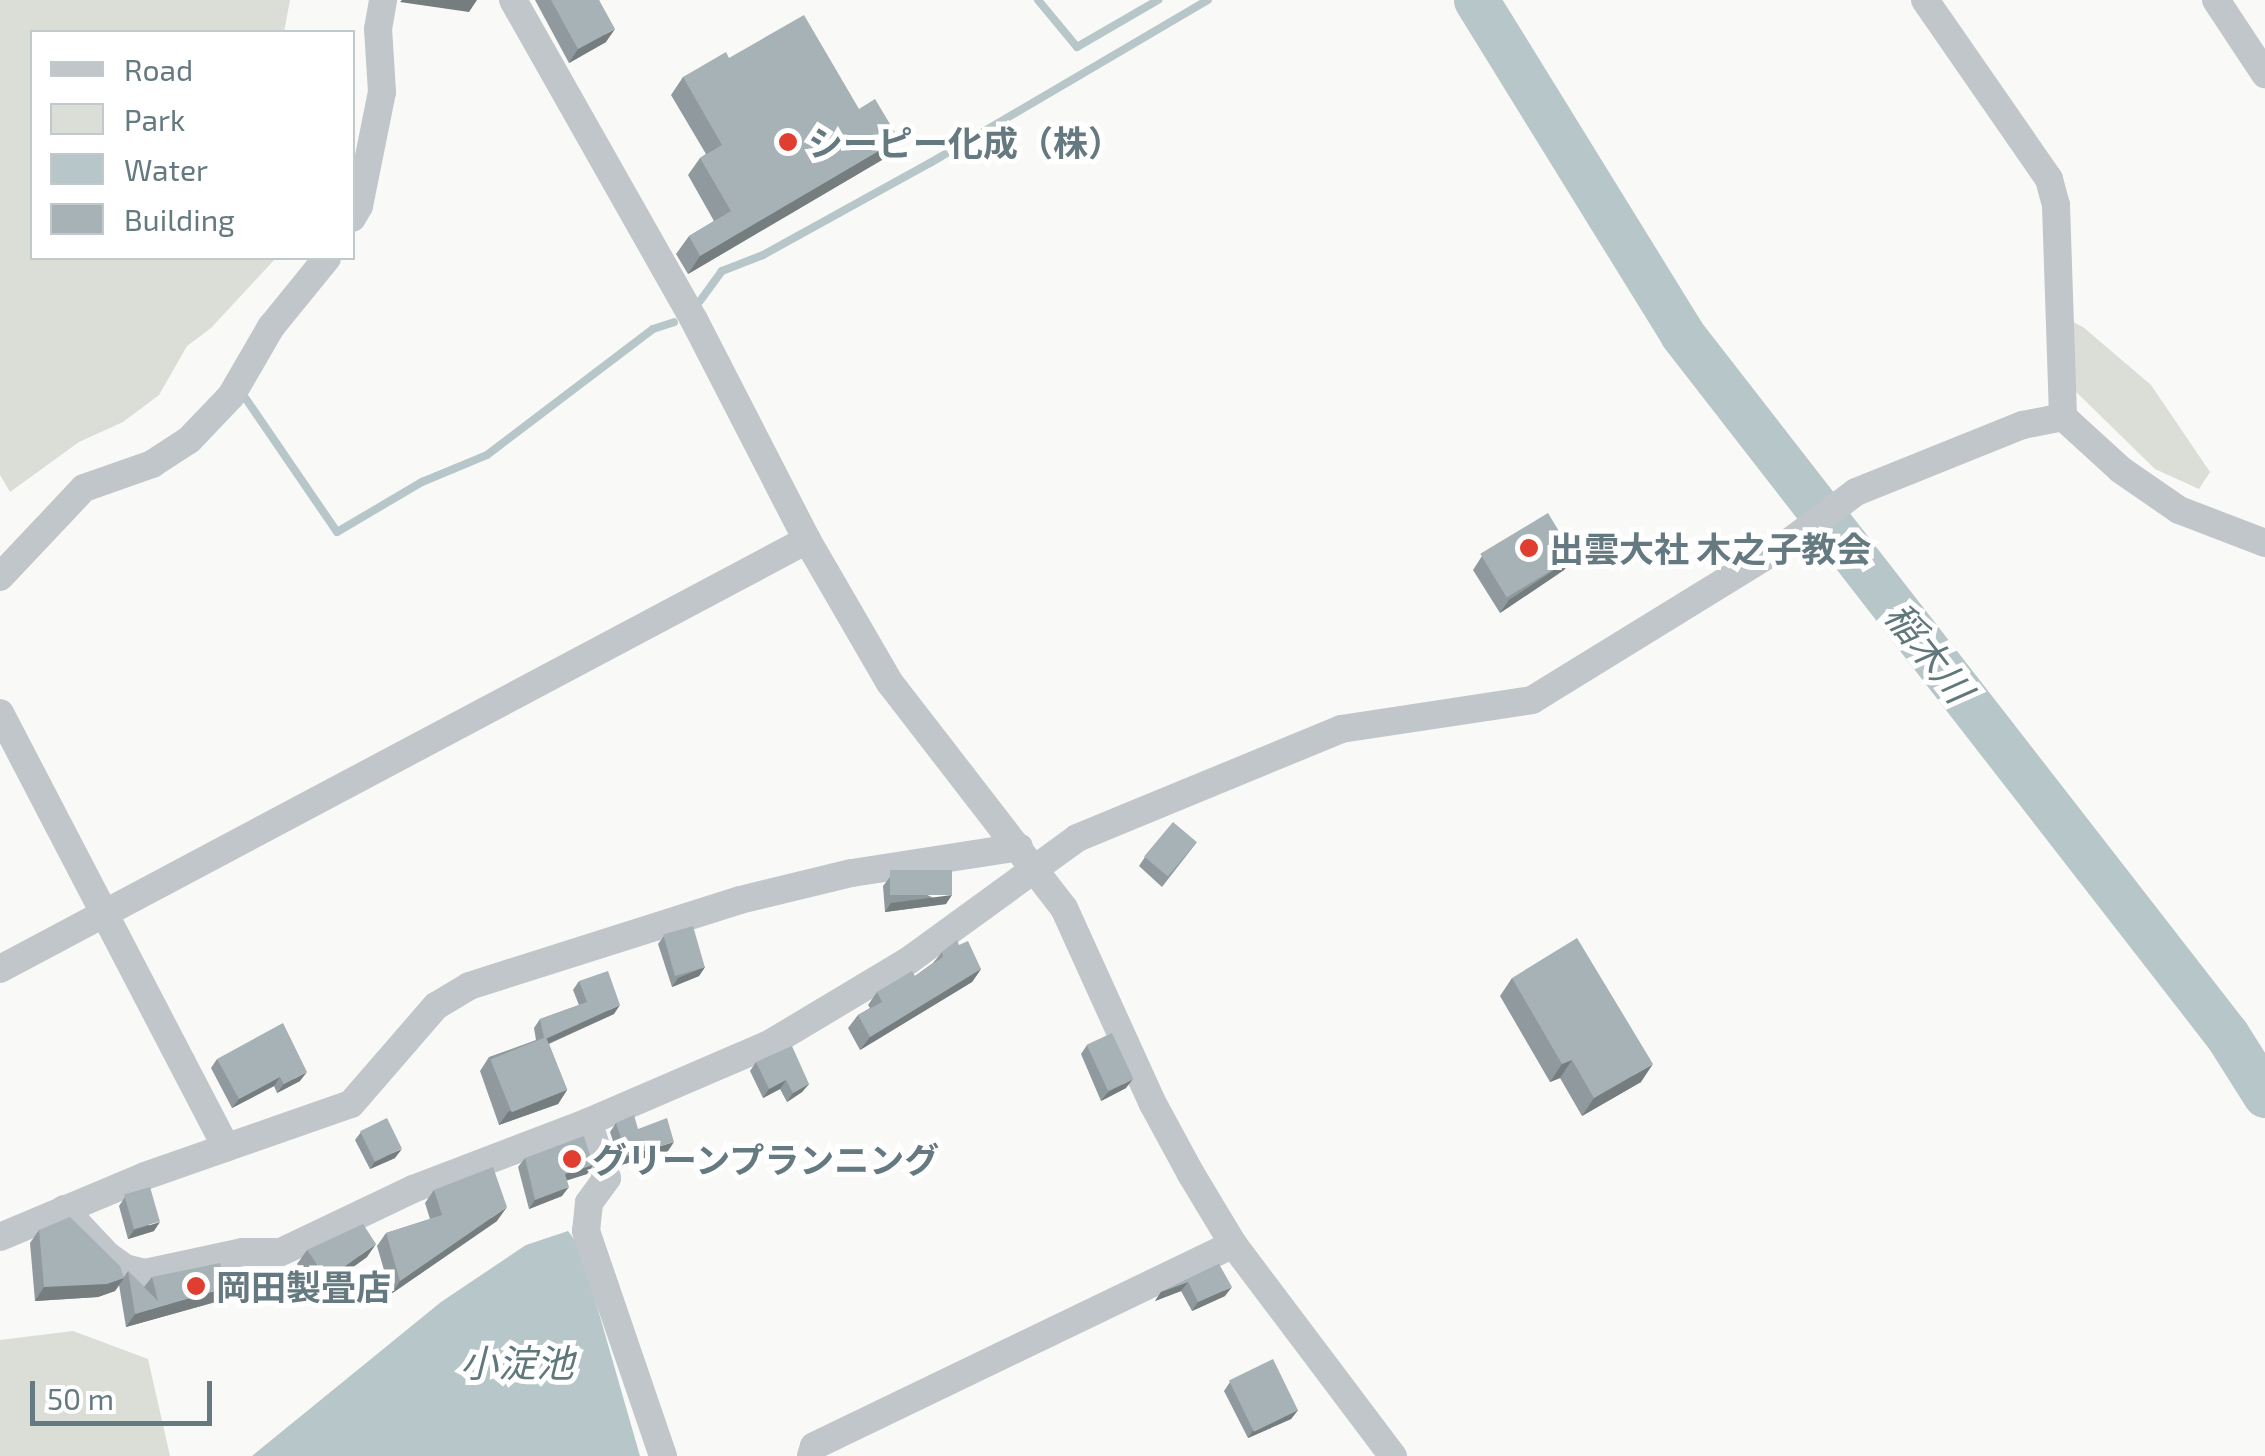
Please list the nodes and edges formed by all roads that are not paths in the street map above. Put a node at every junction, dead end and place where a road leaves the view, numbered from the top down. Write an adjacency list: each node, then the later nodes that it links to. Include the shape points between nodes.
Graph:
1 (382, 0): 6 (street, via 382,92)
2 (513, 0): 9 (street, via 694,320)
3 (1925, 0): 8 (street, via 2050,179)
4 (2216, 0): 5 (street)
5 (2265, 74)
6 (355, 213)
7 (325, 260): 11 (street, via 271,327 231,396 189,440 152,464 84,488)
8 (2063, 418): 10 (street, via 2179,510); 13 (street, via 2023,425 1856,492 1792,540 1532,700 1341,729)
9 (807, 540): 13 (street, via 890,682); 14 (street)
10 (2265, 542)
11 (0, 577)
12 (0, 712): 14 (street)
13 (1027, 857): 16 (street, via 978,914 908,962 772,1043); 17 (street, via 852,872 469,986 436,1006 351,1104); 20 (street, via 1064,908 1154,1104)
14 (103, 916): 15 (street); 17 (street)
15 (0, 970)
16 (588, 1122): 18 (street, via 413,1189 281,1252 243,1252 145,1273 107,1255); 21 (street, via 607,1178 590,1203 586,1232)
17 (226, 1148): 18 (street)
18 (64, 1209): 19 (street)
19 (0, 1237)
20 (1233, 1244): 22 (street, via 814,1446); 23 (street)
21 (663, 1456)
22 (812, 1456)
23 (1393, 1456)

